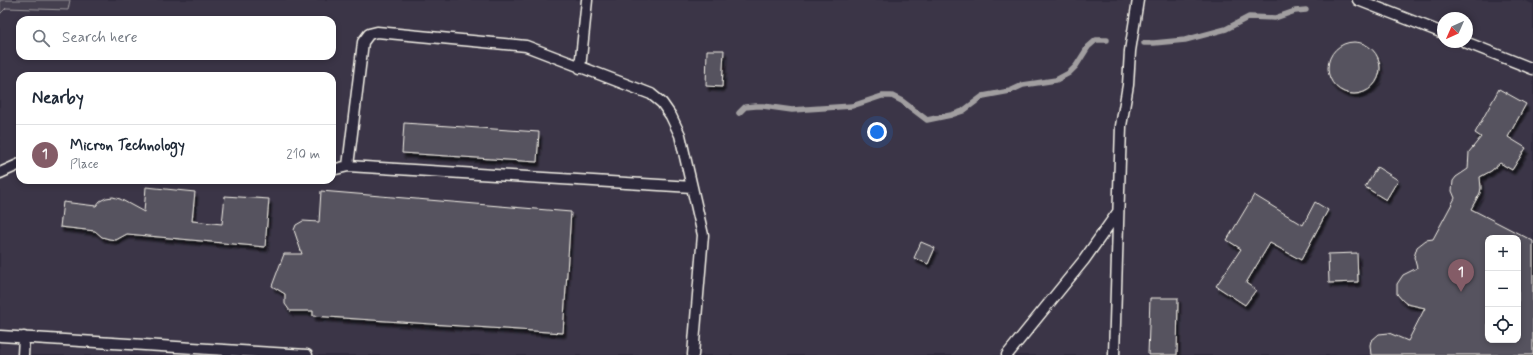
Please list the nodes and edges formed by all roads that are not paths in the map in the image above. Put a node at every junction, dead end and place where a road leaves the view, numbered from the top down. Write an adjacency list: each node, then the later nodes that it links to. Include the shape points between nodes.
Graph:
1 (587, 0): 6 (lane)
2 (1138, 0): 13 (lane, via 1121,126)
3 (1358, 0): 4 (lane)
4 (1437, 31)
5 (1473, 45): 7 (lane)
6 (580, 68): 9 (lane, via 526,46 378,32 369,34 363,42); 12 (lane, via 641,90 662,103 680,135)
7 (1533, 69)
8 (16, 166): 11 (lane)
9 (348, 166): 10 (lane); 12 (lane)
10 (336, 169)
11 (0, 173)
12 (692, 187): 19 (lane, via 703,235)
13 (1118, 212): 20 (lane, via 1084,260); 21 (lane)
14 (0, 336): 15 (lane)
15 (24, 337): 16 (lane); 17 (lane)
16 (240, 353): 18 (lane)
17 (23, 355)
18 (307, 355)
19 (693, 355)
20 (1007, 355)
21 (1114, 355)

